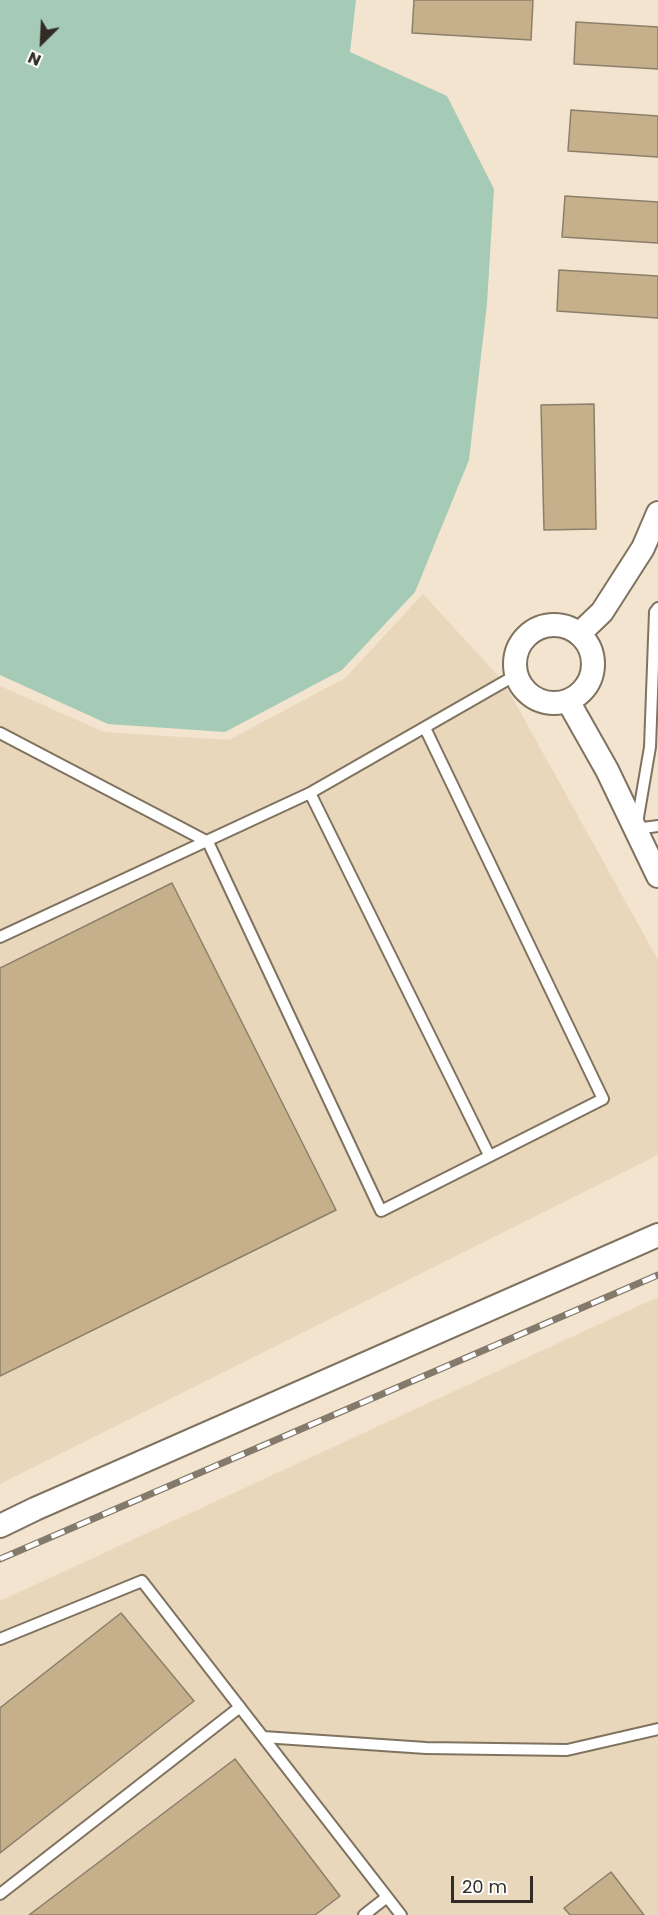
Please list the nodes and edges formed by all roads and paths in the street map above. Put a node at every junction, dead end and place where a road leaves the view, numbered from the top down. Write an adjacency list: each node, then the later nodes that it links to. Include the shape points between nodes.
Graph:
1 (658, 513): 3 (street, via 643,548 602,612)
2 (658, 608): 10 (lane, via 650,747)
3 (579, 634): 4 (street, via 564,626 548,625 532,631 515,658); 5 (street, via 590,647 593,671 582,693)
4 (516, 675): 5 (street, via 523,689 536,699 552,704); 6 (lane)
5 (568, 702): 10 (street)
6 (425, 728): 8 (lane); 14 (lane, via 603,1099)
7 (0, 733): 11 (lane)
8 (310, 793): 11 (lane); 14 (lane)
9 (658, 826): 10 (lane)
10 (636, 829): 12 (street)
11 (207, 842): 13 (lane); 14 (lane, via 381,1211)
12 (658, 876)
13 (0, 937)
14 (489, 1155)
15 (658, 1235): 16 (street)
16 (0, 1526)
17 (0, 1639): 18 (lane, via 142,1581)
18 (240, 1707): 20 (lane); 21 (lane)
19 (658, 1730): 20 (lane, via 567,1750 426,1748)
20 (263, 1737): 22 (lane)
21 (0, 1894)
22 (387, 1897): 23 (lane); 24 (lane)
23 (364, 1915)
24 (400, 1915)

